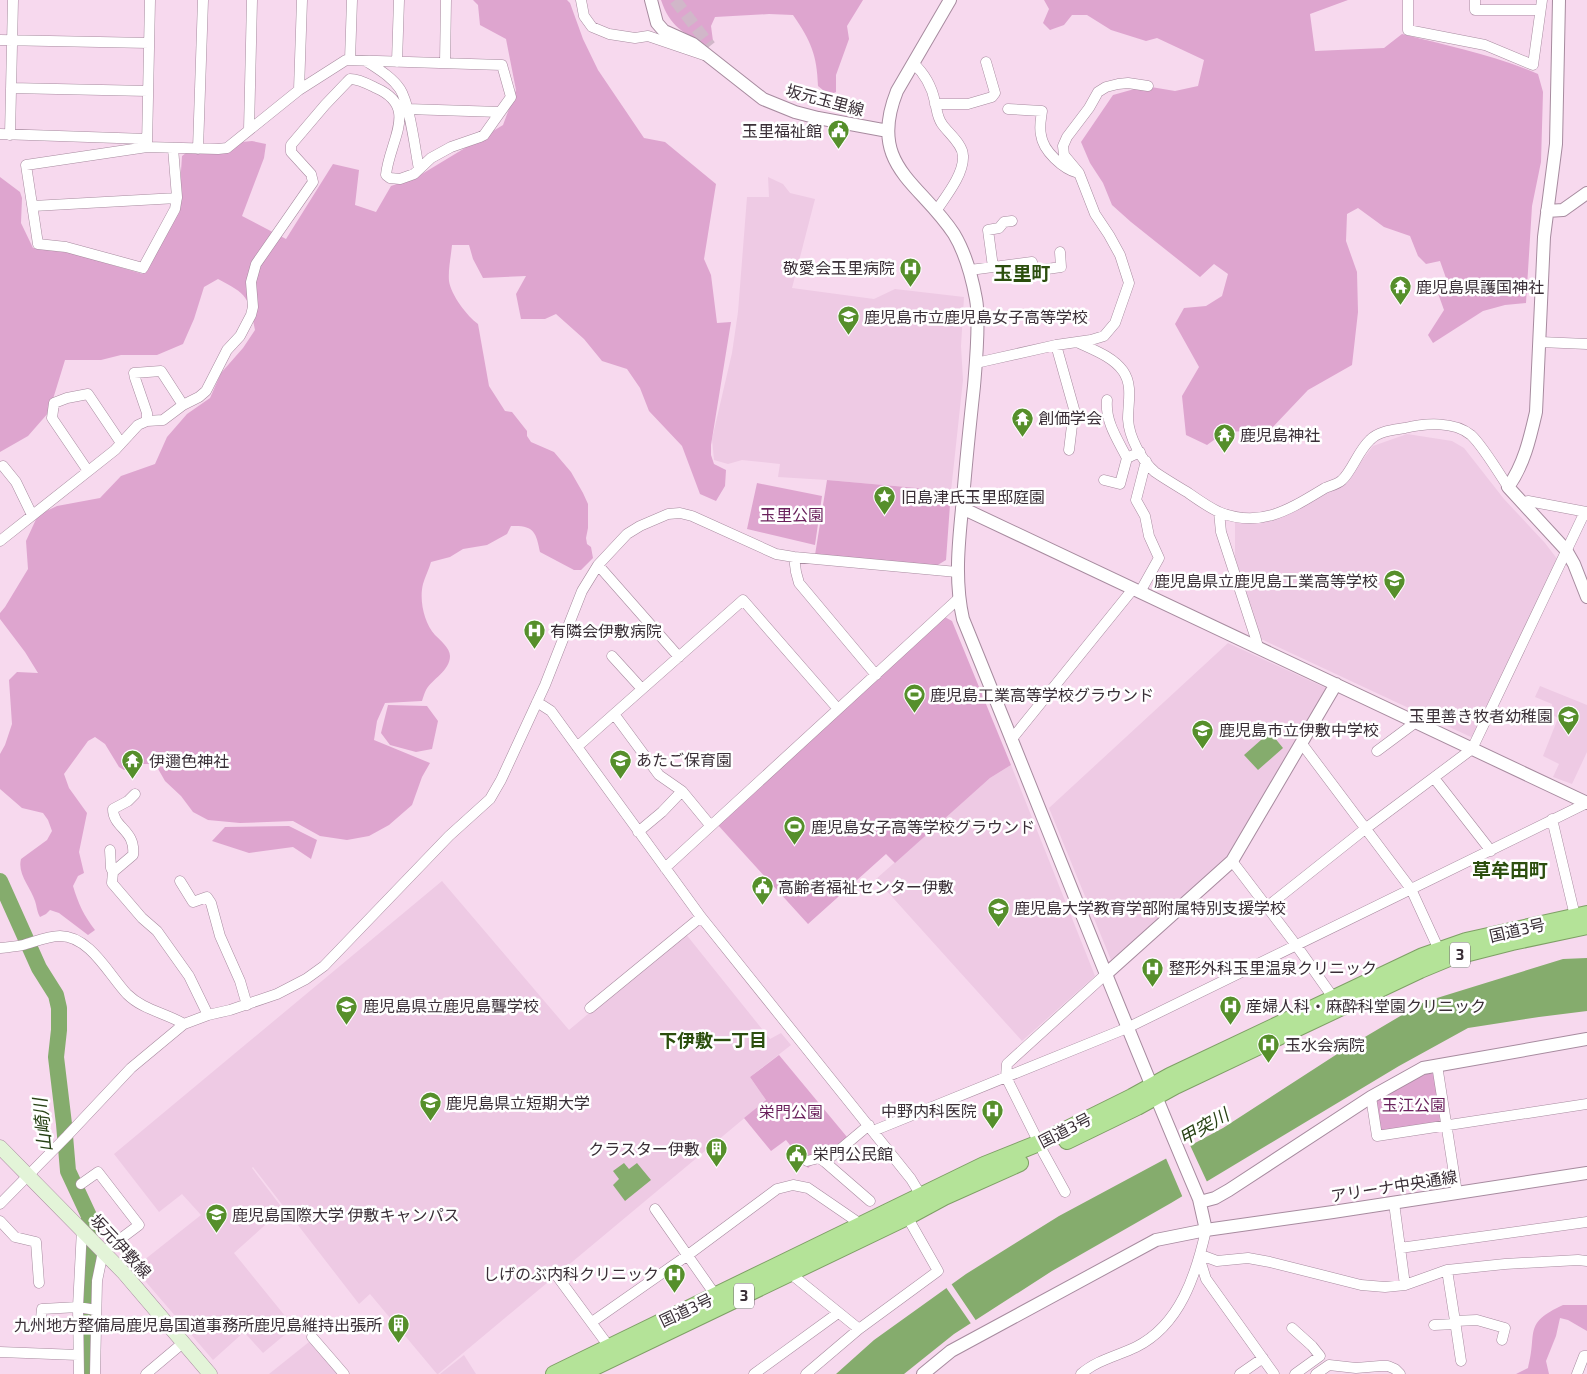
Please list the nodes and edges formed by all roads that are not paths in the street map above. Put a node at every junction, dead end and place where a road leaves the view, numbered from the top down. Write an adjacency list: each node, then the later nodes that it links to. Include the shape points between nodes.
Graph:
1 (13, 0): 17 (street)
2 (150, 0): 18 (street)
3 (203, 0): 39 (street)
4 (252, 0): 34 (street)
5 (302, 0): 28 (street)
6 (352, 0): 20 (street)
7 (399, 0): 22 (street)
8 (446, 0): 24 (street)
9 (581, 0): 19 (street, via 584,16 592,27 609,34 635,38 648,36)
10 (651, 0): 19 (street, 坂元玉里線, via 664,31)
11 (950, 0): 25 (street)
12 (1408, 0): 15 (street, via 1408,30 1485,45 1533,64)
13 (1475, 0): 15 (street, via 1475,10)
14 (1560, 0): 46 (street, via 1556,144)
15 (1541, 5)
16 (0, 40): 17 (street)
17 (12, 40): 18 (street); 27 (street)
18 (149, 43): 29 (street)
19 (710, 51): 35 (street, 坂元玉里線, via 763,98 795,112)
20 (350, 60): 21 (street); 28 (street)
21 (365, 60): 22 (street); 31 (street, via 395,83)
22 (397, 62): 24 (street)
23 (986, 62): 30 (street, via 995,93 992,97 968,104)
24 (445, 63): 33 (street, via 502,65 511,97)
25 (913, 63): 30 (street, via 924,72); 35 (street, via 897,91)
26 (1148, 86): 41 (street, via 1123,84 1098,92 1063,146 1064,155)
27 (11, 88): 29 (street); 36 (street)
28 (300, 90): 34 (street)
29 (148, 91): 37 (street)
30 (936, 104): 45 (street, via 941,123 963,155 955,184)
31 (407, 109): 33 (street); 40 (street)
32 (1008, 109): 41 (street, via 1042,111 1041,137 1048,150 1070,171)
33 (500, 112): 40 (street, via 484,135 451,147)
34 (249, 130): 39 (street, via 226,148)
35 (888, 131): 45 (street, via 893,155 903,175)
36 (5, 134): 37 (street)
37 (147, 143): 38 (street); 44 (street, via 26,165)
38 (173, 148): 39 (street); 43 (street)
39 (198, 149)
40 (419, 169): 57 (street, via 400,179 386,175 400,126 397,105 386,92 350,79 292,145 291,152 312,174 313,182 256,264 251,287 253,311 240,336 227,350 211,385 200,397)
41 (1079, 173): 52 (street, via 1095,214 1120,255 1129,283 1115,323 1104,336)
42 (1587, 193): 46 (street, via 1563,210)
43 (177, 198): 44 (street); 44 (street, via 175,209 143,268 66,247 38,244)
44 (32, 206)
45 (936, 210): 50 (street, via 955,236)
46 (1547, 211): 51 (street)
47 (1012, 221): 49 (street, via 988,230)
48 (1060, 252): 49 (street, via 1061,268 1033,271 1032,262)
49 (993, 267): 50 (street)
50 (970, 270): 55 (street, via 976,301)
51 (1540, 342): 53 (street); 66 (street, via 1534,420 1517,475)
52 (1079, 343): 54 (street); 61 (street, via 1111,359 1124,373 1128,384 1130,432)
53 (1587, 344)
54 (1056, 345): 55 (street); 60 (street, via 1074,409)
55 (976, 363): 68 (street)
56 (1107, 400): 62 (street, via 1111,428)
57 (183, 405): 58 (street, via 163,420); 58 (street, via 161,371 134,373)
58 (147, 421): 59 (street, via 138,425)
59 (121, 443): 64 (street); 64 (street, via 88,394 54,403 52,418)
60 (1069, 450)
61 (1143, 457): 62 (street); 69 (street, via 1155,471); 77 (street, via 1136,500 1159,558)
62 (1127, 458): 65 (street, via 1120,484)
63 (3, 466): 71 (street, via 16,482)
64 (88, 471): 71 (street)
65 (1104, 480)
66 (1508, 487): 67 (street); 69 (street, via 1471,435 1457,428 1426,425 1381,433 1371,438 1342,481 1282,511 1254,520)
67 (1522, 503): 70 (street, via 1528,501); 73 (street)
68 (962, 508): 76 (street); 77 (street)
69 (1220, 512): 80 (street, via 1221,532)
70 (1587, 512): 73 (street)
71 (32, 515): 72 (street)
72 (0, 541)
73 (1566, 550): 78 (street); 93 (street)
74 (794, 557): 75 (street, via 776,554 680,513 656,518 627,534); 76 (street); 83 (street, via 799,583)
75 (598, 565): 82 (street); 86 (street, via 582,591)
76 (957, 572): 79 (street)
77 (1137, 590): 80 (street); 90 (street)
78 (1587, 596)
79 (958, 599): 83 (street); 90 (street)
80 (1258, 647): 84 (street)
81 (612, 656): 85 (street)
82 (679, 657): 85 (street); 87 (street, via 743,600)
83 (876, 675): 87 (street)
84 (1336, 684): 89 (street); 91 (street)
85 (642, 689): 88 (street)
86 (537, 702): 92 (street, via 551,711); 118 (street, via 490,798 324,966 283,991)
87 (838, 708): 100 (street)
88 (614, 714): 92 (street); 96 (street, via 659,775)
89 (1416, 722): 93 (street); 94 (street)
90 (1011, 740): 116 (street)
91 (1302, 744): 101 (street); 105 (street)
92 (576, 747): 102 (street)
93 (1472, 749): 95 (street); 98 (street)
94 (1377, 751)
95 (1434, 778): 101 (street); 104 (street)
96 (682, 791): 100 (street); 102 (street)
97 (135, 794): 107 (street, via 113,808 113,816 134,846 133,855)
98 (1587, 803): 99 (street)
99 (1552, 819): 104 (street); 112 (street)
100 (710, 825): 106 (street)
101 (1365, 829): 109 (street); 110 (street)
102 (638, 832): 106 (street)
103 (110, 850): 107 (street)
104 (1491, 851): 109 (street)
105 (1232, 861): 110 (street); 116 (street)
106 (665, 868): 111 (street)
107 (113, 872): 120 (street, via 112,883 157,931 189,976)
108 (180, 881): 118 (street, via 193,902 207,897 211,903)
109 (1411, 889): 113 (street); 115 (street)
110 (1268, 906): 113 (street)
111 (700, 917): 119 (street); 130 (street)
112 (1583, 919): 115 (highway, 国道3号 / 3, via 1466,941); 117 (highway, 国道3号 / 3, via 1449,958)
113 (1296, 945): 117 (street); 122 (street)
114 (0, 948): 121 (street, via 60,936 74,940 101,960 128,994 143,1005)
115 (1439, 950): 117 (highway, 国道3号 / 3)
116 (1106, 974): 122 (street); 125 (street, via 1007,1064)
117 (1337, 1003): 126 (highway, 国道3号 / 3, via 1175,1086)
118 (247, 1005): 120 (street)
119 (590, 1008)
120 (208, 1015): 121 (street)
121 (184, 1024): 136 (street, via 131,1068)
122 (1127, 1028): 125 (street); 126 (street)
123 (1587, 1039): 124 (street)
124 (1437, 1064): 127 (street, via 1423,1068); 129 (street)
125 (1006, 1077): 130 (street); 132 (street)
126 (1154, 1091): 132 (highway, 国道3号 / 3); 142 (street)
127 (1371, 1097): 129 (street, via 1377,1136); 142 (street, via 1229,1190)
128 (1587, 1104): 129 (street)
129 (1445, 1125): 139 (street)
130 (871, 1128): 134 (street); 141 (street, via 916,1184)
131 (0, 1148): 136 (main road, 坂元伊敷線)
132 (1041, 1148): 138 (street); 141 (highway, 国道3号 / 3)
133 (807, 1161): 134 (street, via 819,1158)
134 (826, 1162): 140 (street)
135 (1587, 1173): 139 (street, アリーナ中央通線)
136 (29, 1176): 144 (street); 150 (main road, 坂元伊敷線)
137 (80, 1184): 153 (street, via 98,1172 139,1225)
138 (1065, 1192)
139 (1457, 1193): 143 (street, アリーナ中央通線)
140 (870, 1201)
141 (924, 1201): 146 (highway, 国道3号 / 3)
142 (1200, 1201): 151 (street)
143 (1394, 1203): 151 (street, アリーナ中央通線); 152 (street)
144 (0, 1204)
145 (655, 1209): 154 (street)
146 (904, 1212): 149 (highway, 国道3号 / 3); 158 (highway, 国道3号 / 3); 171 (street, via 938,1271)
147 (0, 1221): 160 (street, via 15,1236 36,1242)
148 (1587, 1222): 152 (street)
149 (862, 1225): 154 (street, via 808,1188 793,1185 777,1189); 162 (highway, 国道3号 / 3)
150 (82, 1230): 153 (main road, 坂元伊敷線); 163 (street)
151 (1206, 1230): 155 (street); 190 (street, アリーナ中央通線, via 1156,1240 951,1351)
152 (1400, 1248): 161 (street)
153 (101, 1250): 164 (street); 174 (main road, 坂元伊敷線)
154 (688, 1255): 162 (street); 167 (street)
155 (1200, 1258): 161 (street, via 1218,1261 1248,1258 1361,1285); 179 (street, via 1206,1279); 191 (street, via 1175,1314 1158,1333)
156 (1587, 1261): 157 (street)
157 (1447, 1270): 161 (street); 168 (street)
158 (790, 1274): 165 (street); 176 (highway, 国道3号 / 3)
159 (557, 1276): 167 (street)
160 (39, 1284)
161 (1405, 1285)
162 (716, 1296): 176 (highway, 国道3号 / 3)
163 (78, 1307): 164 (street); 166 (street, via 42,1310); 177 (street)
164 (96, 1310): 182 (street)
165 (838, 1313): 171 (street); 188 (street)
166 (40, 1318)
167 (592, 1322): 176 (street)
168 (1455, 1322): 169 (street); 173 (street, via 1477,1320 1505,1328); 180 (street)
169 (1434, 1325)
170 (1292, 1328): 194 (street, via 1320,1356)
171 (859, 1329): 189 (street)
172 (312, 1337): 185 (street)
173 (1502, 1340)
174 (184, 1342): 183 (street); 184 (main road, 坂元伊敷線)
175 (0, 1352): 177 (street)
176 (613, 1352): 186 (highway, 国道3号 / 3); 187 (highway, 国道3号 / 3)
177 (78, 1355): 181 (street)
178 (1587, 1356): 197 (street, via 1584,1356)
179 (1263, 1358): 192 (street); 193 (street)
180 (1461, 1362)
181 (79, 1374)
182 (95, 1374)
183 (146, 1374)
184 (210, 1374)
185 (344, 1374)
186 (554, 1374)
187 (580, 1374)
188 (754, 1374)
189 (806, 1374)
190 (924, 1374)
191 (1080, 1374)
192 (1240, 1374)
193 (1274, 1374)
194 (1295, 1374)
195 (1316, 1374): 196 (street, via 1329,1365 1356,1368 1388,1366)
196 (1400, 1374)
197 (1577, 1374)

